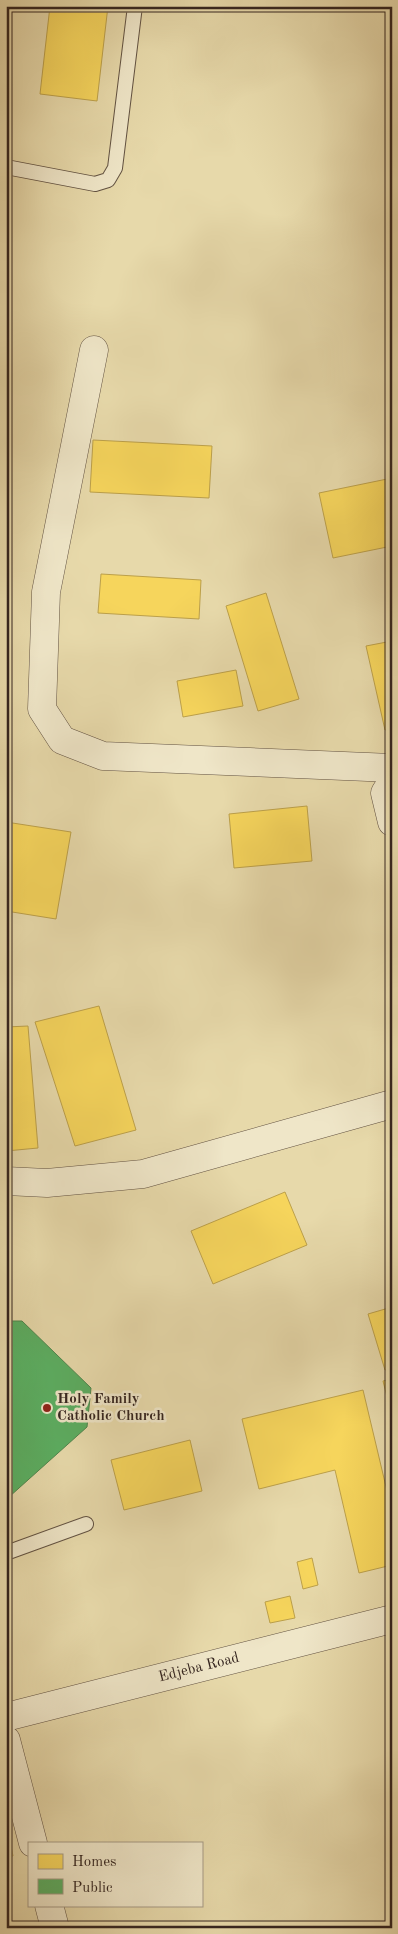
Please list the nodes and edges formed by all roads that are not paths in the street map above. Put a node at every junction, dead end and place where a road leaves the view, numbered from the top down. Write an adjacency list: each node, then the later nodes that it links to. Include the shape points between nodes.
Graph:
1 (135, 6): 2 (lane, via 115,168 108,180 95,184)
2 (6, 167)
3 (94, 350): 4 (street, via 46,592 42,709 62,740 103,756)
4 (392, 768)
5 (392, 782): 6 (street, via 385,793)
6 (392, 822)
7 (392, 1104): 8 (street, via 143,1174 47,1184)
8 (6, 1181)
9 (86, 1524): 10 (lane)
10 (6, 1553)
11 (392, 1619): 12 (street, Edjeba Road)
12 (6, 1716)
13 (6, 1740): 14 (street)
14 (33, 1842)
15 (49, 1906): 16 (street)
16 (55, 1928)

